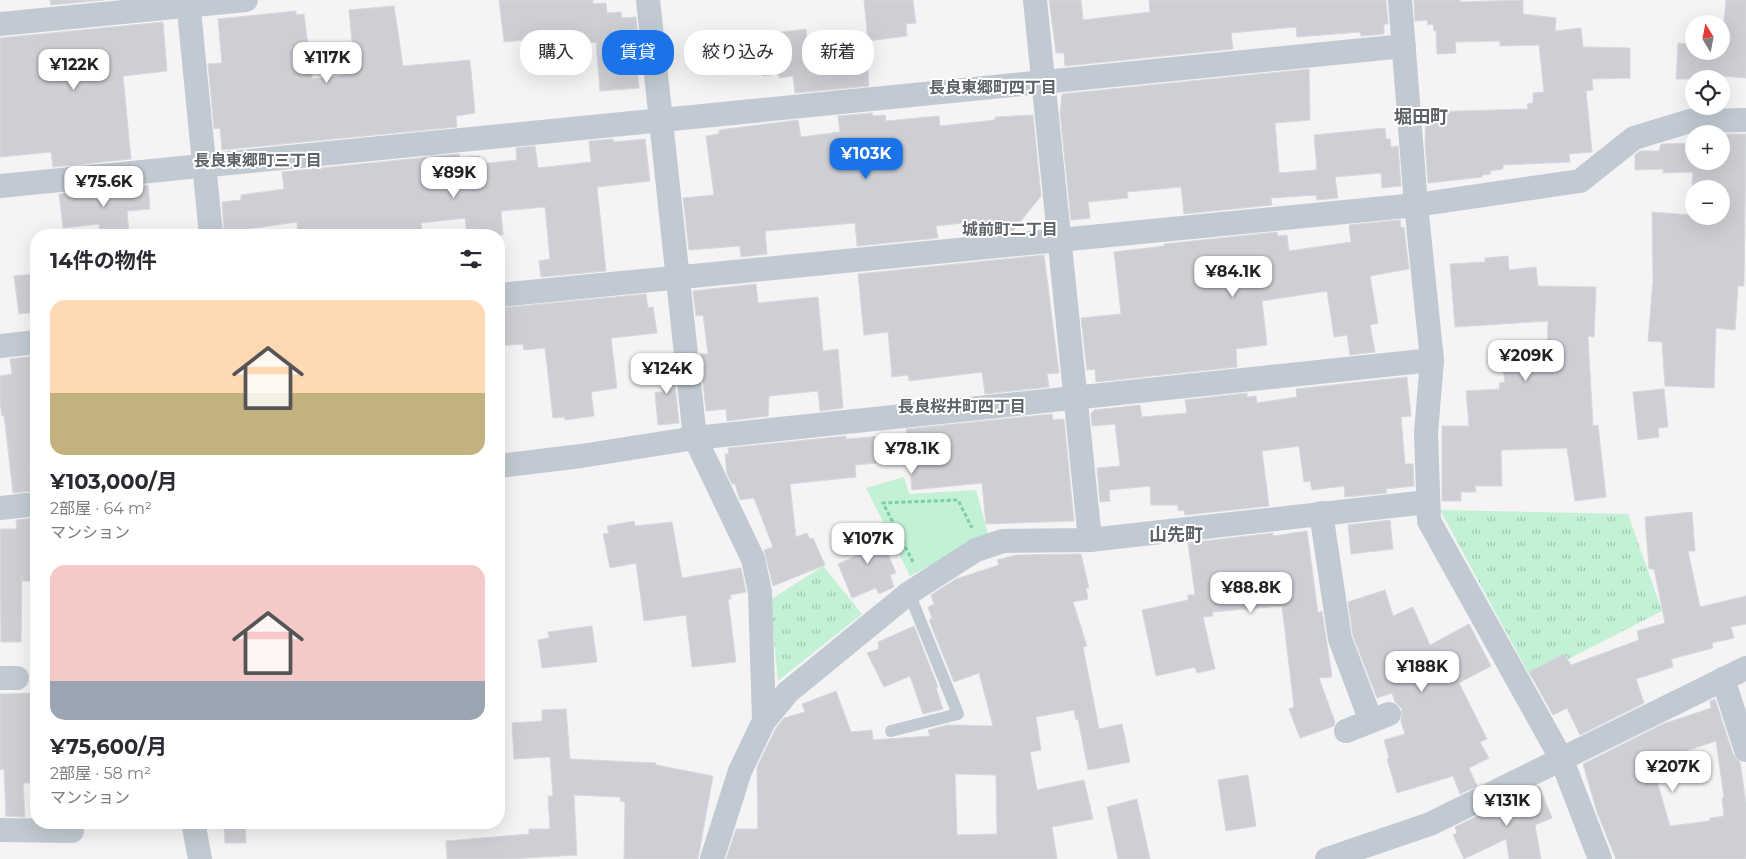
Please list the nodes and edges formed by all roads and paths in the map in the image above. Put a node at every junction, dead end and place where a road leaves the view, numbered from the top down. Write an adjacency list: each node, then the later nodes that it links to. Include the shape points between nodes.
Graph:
1 (246, 0): 5 (street)
2 (648, 0): 10 (street)
3 (1035, 0): 8 (street)
4 (1400, 0): 7 (street)
5 (188, 3): 6 (street); 11 (street)
6 (0, 24)
7 (1404, 46): 8 (street); 13 (street)
8 (1043, 84): 10 (street); 15 (street)
9 (1746, 120): 13 (street, via 1690,121 1634,138 1580,181)
10 (660, 121): 11 (street); 16 (street)
11 (204, 166): 12 (street); 14 (street)
12 (0, 186)
13 (1416, 205): 15 (street); 20 (street)
14 (210, 229)
15 (1059, 240): 16 (street); 21 (street)
16 (676, 277): 17 (street); 22 (street)
17 (505, 294)
18 (30, 343): 19 (street)
19 (0, 346)
20 (1432, 360): 21 (street); 24 (street, via 1426,433)
21 (1076, 398): 22 (street); 29 (street)
22 (695, 438): 23 (street); 35 (street, via 753,559 760,592)
23 (505, 465)
24 (1427, 502): 27 (street); 39 (street, via 1429,521)
25 (30, 505): 26 (street)
26 (0, 508)
27 (1322, 513): 29 (street); 37 (street, via 1340,639 1380,718)
28 (975, 535): 31 (path, via 958,500 883,503)
29 (1090, 540): 32 (street, via 1003,541 976,550)
30 (921, 557): 31 (path)
31 (912, 560): 32 (path)
32 (915, 588): 35 (street, via 788,692); 36 (lane, via 958,714)
33 (1746, 668): 34 (street)
34 (1724, 679): 38 (street); 39 (street)
35 (764, 721): 44 (street, via 740,771)
36 (891, 731)
37 (1346, 731)
38 (1746, 750)
39 (1561, 758): 45 (street, via 1430,824); 46 (street)
40 (194, 829): 43 (street)
41 (0, 830): 42 (street)
42 (72, 831)
43 (200, 859)
44 (712, 859)
45 (1327, 859)
46 (1600, 859)

